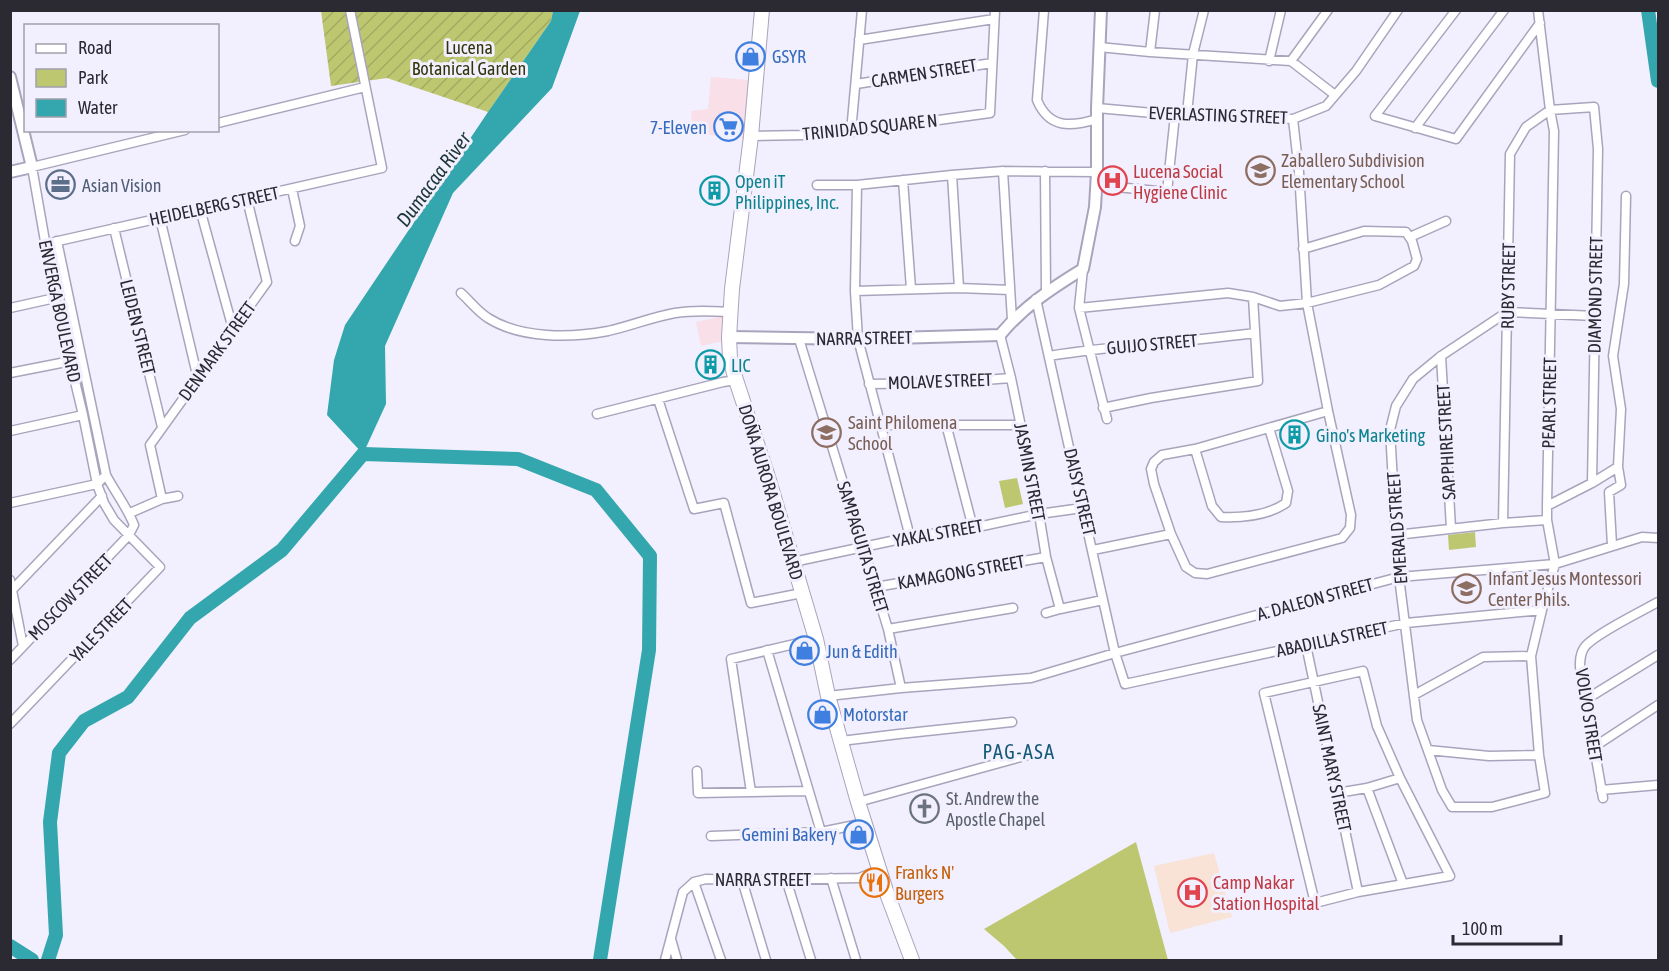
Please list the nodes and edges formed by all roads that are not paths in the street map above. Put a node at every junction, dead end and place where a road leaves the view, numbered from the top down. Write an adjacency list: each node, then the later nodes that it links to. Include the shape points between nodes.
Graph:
1 (350, 10): 25 (street)
2 (762, 10): 37 (main road, DOÑA AURORA BOULEVARD)
3 (862, 10): 16 (street)
4 (1044, 10): 32 (street, via 1037,100 1042,111 1052,120 1065,123)
5 (1101, 10): 17 (street)
6 (1155, 10): 18 (street)
7 (1204, 10): 19 (street)
8 (1281, 10): 20 (street)
9 (1328, 10): 21 (street)
10 (1398, 10): 26 (street, EVERLASTING STREET)
11 (1455, 10): 34 (street, via 1375,116)
12 (1504, 10): 34 (street)
13 (1538, 10): 15 (street, PEARL STREET)
14 (994, 15): 16 (street); 22 (street)
15 (1540, 23): 28 (street, PEARL STREET); 34 (street, via 1456,139)
16 (860, 40): 24 (street)
17 (1099, 47): 18 (street); 27 (street)
18 (1150, 52): 19 (street)
19 (1193, 54): 20 (street); 29 (street)
20 (1269, 61): 21 (street)
21 (1291, 61): 26 (street)
22 (992, 63): 24 (street, CARMEN STREET); 36 (street, TRINIDAD SQUARE N, via 990,113)
23 (10, 78): 38 (street, ENVERGA BOULEVARD)
24 (856, 84): 36 (street)
25 (365, 87): 33 (street); 48 (street, HEIDELBERG STREET, via 382,168)
26 (1335, 95): 31 (street, EVERLASTING STREET, via 1326,106)
27 (1097, 108): 30 (street, EVERLASTING STREET); 32 (street)
28 (1550, 110): 74 (street, RUBY STREET, via 1526,127 1510,154); 75 (street, PEARL STREET, via 1554,131); 76 (street, DIAMOND STREET, via 1594,106 1598,149)
29 (1187, 114): 30 (street, EVERLASTING STREET); 31 (street, EVERLASTING STREET)
30 (1175, 115): 47 (street, via 1167,192)
31 (1293, 119): 59 (street)
32 (1097, 120): 42 (street)
33 (219, 123)
34 (1415, 128)
35 (176, 132): 38 (street)
36 (851, 132): 37 (street, TRINIDAD SQUARE N)
37 (751, 136): 73 (main road, DOÑA AURORA BOULEVARD)
38 (32, 167): 41 (street); 58 (street, ENVERGA BOULEVARD)
39 (1003, 171): 40 (street); 43 (street); 63 (street)
40 (1045, 171): 42 (street); 65 (street)
41 (10, 172)
42 (1097, 172): 47 (street)
43 (952, 175): 44 (street); 61 (street)
44 (903, 180): 46 (street); 62 (street)
45 (817, 185): 46 (street)
46 (857, 185): 64 (street)
47 (1096, 185): 60 (street)
48 (292, 189): 50 (street, HEIDELBERG STREET); 57 (street, via 300,226)
49 (1626, 196): 106 (street, via 1624,284 1613,356 1621,409)
50 (247, 199): 51 (street, HEIDELBERG STREET); 78 (street, DENMARK STREET, via 267,282)
51 (200, 209): 52 (street, HEIDELBERG STREET); 78 (street)
52 (160, 218): 54 (street, HEIDELBERG STREET); 90 (street)
53 (1446, 221): 55 (street)
54 (114, 228): 56 (street, HEIDELBERG STREET); 102 (street, LEIDEN STREET)
55 (1410, 237): 59 (street, via 1406,232 1364,231); 70 (street, via 1417,259 1414,266 1378,285)
56 (57, 241): 58 (street, HEIDELBERG STREET); 107 (street)
57 (295, 241)
58 (45, 244): 68 (street, ENVERGA BOULEVARD)
59 (1303, 249): 70 (street)
60 (1083, 269): 65 (street); 72 (street)
61 (959, 288): 62 (street); 63 (street)
62 (911, 289): 64 (street)
63 (1010, 290): 77 (street)
64 (855, 291): 83 (street)
65 (1046, 291): 69 (street)
66 (461, 293): 73 (street, via 486,317 538,335 609,331 694,310)
67 (1253, 297): 70 (street, via 1280,306); 72 (street, via 1228,293); 79 (street)
68 (56, 298): 71 (street); 87 (street, ENVERGA BOULEVARD)
69 (1036, 299): 77 (street); 85 (street, DAISY STREET)
70 (1307, 303): 95 (street)
71 (10, 308)
72 (1079, 308): 84 (street)
73 (730, 312): 81 (main road, DOÑA AURORA BOULEVARD)
74 (1507, 312): 75 (street); 86 (street, EMERALD STREET); 119 (street, RUBY STREET)
75 (1551, 313): 76 (street); 114 (street, PEARL STREET)
76 (1595, 316): 108 (street, DIAMOND STREET)
77 (1012, 320): 80 (street)
78 (233, 329): 90 (street, DENMARK STREET)
79 (1255, 333): 84 (street, GUIJO STREET); 94 (street, via 1258,381)
80 (1000, 334): 83 (street, NARRA STREET); 89 (street, JASMIN STREET)
81 (729, 337): 82 (street, NARRA STREET); 91 (main road, DOÑA AURORA BOULEVARD)
82 (799, 339): 83 (street, NARRA STREET); 128 (street, SAMPAGUITA STREET)
83 (858, 339): 92 (street)
84 (1089, 350): 85 (street, GUIJO STREET); 94 (street)
85 (1049, 356): 115 (street, DAISY STREET)
86 (1441, 356): 121 (street, SAPPHIRE STREET); 124 (street, EMERALD STREET, via 1413,379 1396,406 1390,430)
87 (71, 361): 88 (street); 97 (street, ENVERGA BOULEVARD)
88 (10, 374)
89 (1011, 378): 92 (street, MOLAVE STREET); 101 (street, JASMIN STREET)
90 (198, 379): 102 (street, DENMARK STREET)
91 (736, 380): 93 (street); 131 (main road, DOÑA AURORA BOULEVARD)
92 (869, 384): 100 (street)
93 (658, 399): 96 (street); 137 (street, via 694,509 724,503 751,603)
94 (1103, 408): 98 (street)
95 (1328, 411): 103 (street); 122 (street, via 1351,515 1350,528 1342,538 1207,574 1186,567)
96 (597, 414)
97 (83, 416): 104 (street); 109 (street, ENVERGA BOULEVARD)
98 (1107, 419)
99 (946, 424): 100 (street); 101 (street); 120 (street)
100 (880, 425): 125 (street)
101 (1020, 425): 117 (street, JASMIN STREET)
102 (162, 427): 112 (street, DENMARK STREET, via 150,445)
103 (1269, 428): 105 (street); 105 (street, via 1288,492 1286,503 1278,509 1240,518 1221,517 1212,506)
104 (10, 431)
105 (1196, 449): 122 (street, via 1162,455 1151,468)
106 (1618, 466): 108 (street); 127 (street, via 1621,485 1609,492)
107 (106, 475): 109 (street); 116 (street)
108 (1592, 483): 114 (street)
109 (98, 484): 110 (street, ENVERGA BOULEVARD); 113 (street)
110 (102, 496): 123 (street, ENVERGA BOULEVARD, via 114,520); 136 (street)
111 (178, 496): 112 (street)
112 (162, 499): 116 (street)
113 (10, 503)
114 (1547, 506): 118 (street, PEARL STREET)
115 (1082, 508): 117 (street, YAKAL STREET); 129 (street, DAISY STREET)
116 (130, 513): 123 (street, via 135,525)
117 (1039, 514): 120 (street, YAKAL STREET); 130 (street, JASMIN STREET)
118 (1547, 520): 119 (street); 132 (street, PEARL STREET)
119 (1503, 523): 121 (street)
120 (973, 528): 125 (street, YAKAL STREET)
121 (1451, 528): 124 (street)
122 (1171, 534): 129 (street)
123 (129, 535): 148 (street, MOSCOW STREET); 162 (street, YALE STREET, via 160,567)
124 (1396, 535): 133 (street, EMERALD STREET)
125 (910, 537): 128 (street, YAKAL STREET)
126 (1659, 538): 127 (street, A. DALEON STREET, via 1642,537)
127 (1612, 546): 132 (street, A. DALEON STREET)
128 (862, 547): 131 (street, YAKAL STREET); 135 (street, SAMPAGUITA STREET)
129 (1093, 550): 138 (street, DAISY STREET)
130 (1046, 557): 135 (street, KAMAGONG STREET); 141 (street, JASMIN STREET)
131 (793, 562): 137 (main road, DOÑA AURORA BOULEVARD)
132 (1555, 564): 133 (street, A. DALEON STREET); 142 (street, PEARL STREET)
133 (1399, 577): 144 (street, EMERALD STREET); 150 (street, A. DALEON STREET)
134 (10, 580): 136 (street)
135 (876, 587): 145 (street, SAMPAGUITA STREET)
136 (12, 590): 148 (street)
137 (802, 593): 146 (main road, DOÑA AURORA BOULEVARD)
138 (1103, 600): 141 (street); 150 (street, DAISY STREET)
139 (1659, 602): 159 (street, VOLVO STREET, via 1586,645 1580,657)
140 (1013, 608): 145 (street)
141 (1060, 609): 143 (street)
142 (1542, 609): 144 (street, ABADILLA STREET); 151 (street, PEARL STREET)
143 (1046, 613)
144 (1406, 623): 147 (street, ABADILLA STREET); 157 (street, EMERALD STREET)
145 (888, 629): 156 (street, SAMPAGUITA STREET)
146 (816, 639): 149 (street); 158 (main road, DOÑA AURORA BOULEVARD)
147 (1306, 645): 154 (street, SAINT MARY STREET); 155 (street, ABADILLA STREET)
148 (23, 646): 153 (street, MOSCOW STREET)
149 (767, 650): 172 (street); 173 (street, via 731,659)
150 (1115, 653): 155 (street, DAISY STREET); 156 (street, A. DALEON STREET, via 1031,678)
151 (1531, 656): 157 (street, via 1483,657); 167 (street, PEARL STREET)
152 (1659, 656): 159 (street)
153 (10, 660)
154 (1314, 682): 169 (street, via 1363,671 1377,726); 174 (street, SAINT MARY STREET); 186 (street, via 1264,693 1315,903)
155 (1125, 684)
156 (901, 688): 158 (street, A. DALEON STREET)
157 (1414, 695): 165 (street, EMERALD STREET, via 1417,720)
158 (828, 696): 163 (main road, DOÑA AURORA BOULEVARD)
159 (1585, 700): 164 (street, VOLVO STREET)
160 (1659, 705): 164 (street)
161 (1012, 722): 163 (street)
162 (10, 724)
163 (841, 741): 176 (main road, DOÑA AURORA BOULEVARD)
164 (1594, 747): 170 (street, VOLVO STREET, via 1602,794)
165 (1428, 750): 167 (street, via 1489,756); 175 (street, EMERALD STREET, via 1452,807 1492,807)
166 (1028, 755): 176 (street)
167 (1539, 755): 175 (street, PEARL STREET)
168 (697, 771): 173 (street, via 698,793)
169 (1400, 778): 171 (street); 185 (street, via 1450,876)
170 (1659, 785)
171 (1367, 788): 174 (street); 185 (street)
172 (808, 790): 173 (street); 178 (street)
173 (751, 792)
174 (1337, 793): 186 (street, SAINT MARY STREET)
175 (1545, 793)
176 (858, 802): 177 (main road, DOÑA AURORA BOULEVARD)
177 (865, 823): 178 (street); 180 (main road, DOÑA AURORA BOULEVARD)
178 (820, 832): 179 (street)
179 (711, 836)
180 (879, 870): 181 (street, NARRA STREET, via 860,878); 194 (main road, DOÑA AURORA BOULEVARD)
181 (831, 878): 182 (street, NARRA STREET); 193 (street)
182 (786, 879): 183 (street, NARRA STREET); 192 (street)
183 (742, 880): 184 (street, NARRA STREET); 191 (street)
184 (694, 882): 187 (street, NARRA STREET, via 683,892); 190 (street)
185 (1403, 884): 186 (street)
186 (1358, 892)
187 (671, 938): 188 (street, NARRA STREET); 189 (street)
188 (665, 960)
189 (677, 960)
190 (721, 960)
191 (766, 960)
192 (812, 960)
193 (856, 960)
194 (912, 960)

